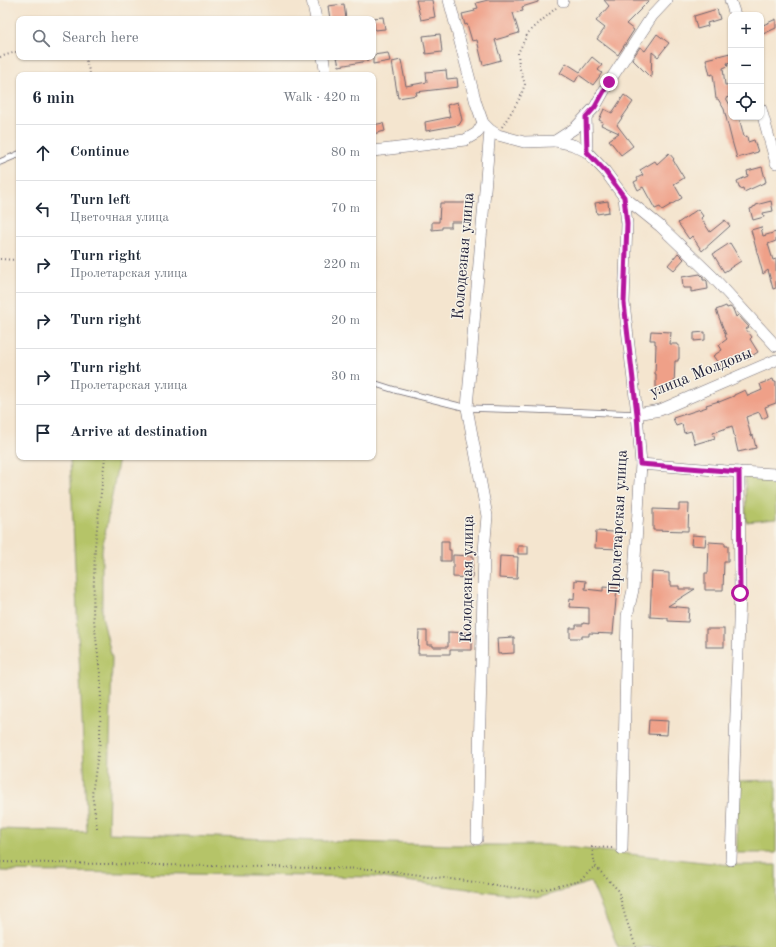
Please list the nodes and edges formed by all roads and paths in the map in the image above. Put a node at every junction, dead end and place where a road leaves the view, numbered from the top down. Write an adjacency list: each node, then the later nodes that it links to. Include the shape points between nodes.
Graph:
1 (312, 0): 7 (street)
2 (449, 0): 16 (street, Колодезная улица, via 476,103)
3 (668, 0): 14 (street, via 652,16 595,107)
4 (730, 0): 6 (street)
5 (563, 1): 16 (path, via 528,33 518,53 525,84 520,98)
6 (734, 12)
7 (315, 16)
8 (16, 52): 9 (path)
9 (0, 57)
10 (86, 60): 12 (path)
11 (324, 60): 13 (street)
12 (89, 72)
13 (326, 72)
14 (586, 117): 17 (street, via 576,128); 19 (street)
15 (764, 120): 22 (street)
16 (490, 129): 17 (street, Пролетарская улица, via 524,142); 18 (street, via 465,140); 29 (street, Колодезная улица)
17 (556, 142): 19 (street, Пролетарская улица, via 573,145)
18 (376, 151)
19 (587, 152): 23 (street, Пролетарская улица)
20 (16, 155): 21 (lane)
21 (0, 162)
22 (776, 163)
23 (624, 197): 26 (street, Пролетарская улица, via 660,226 712,276); 30 (street, Пролетарская улица, via 627,224 624,303)
24 (0, 259): 25 (path)
25 (16, 260)
26 (776, 346)
27 (776, 360): 30 (street, улица Молдовы, via 660,410)
28 (376, 384): 29 (lane)
29 (467, 408): 30 (lane); 36 (street, Колодезная улица, via 487,516)
30 (637, 414): 32 (street, Пролетарская улица)
31 (105, 460): 35 (path, via 95,546 93,611 101,682 100,741 92,794)
32 (640, 464): 33 (street); 37 (street, Пролетарская улица, via 633,590 627,616)
33 (739, 472): 34 (street); 38 (street, via 740,593)
34 (776, 474)
35 (97, 828)
36 (477, 839)
37 (622, 849): 40 (path, via 592,847)
38 (731, 860)
39 (0, 862): 40 (path, via 373,870 537,891 580,881)
40 (595, 866): 41 (path, via 618,890)
41 (636, 947)

